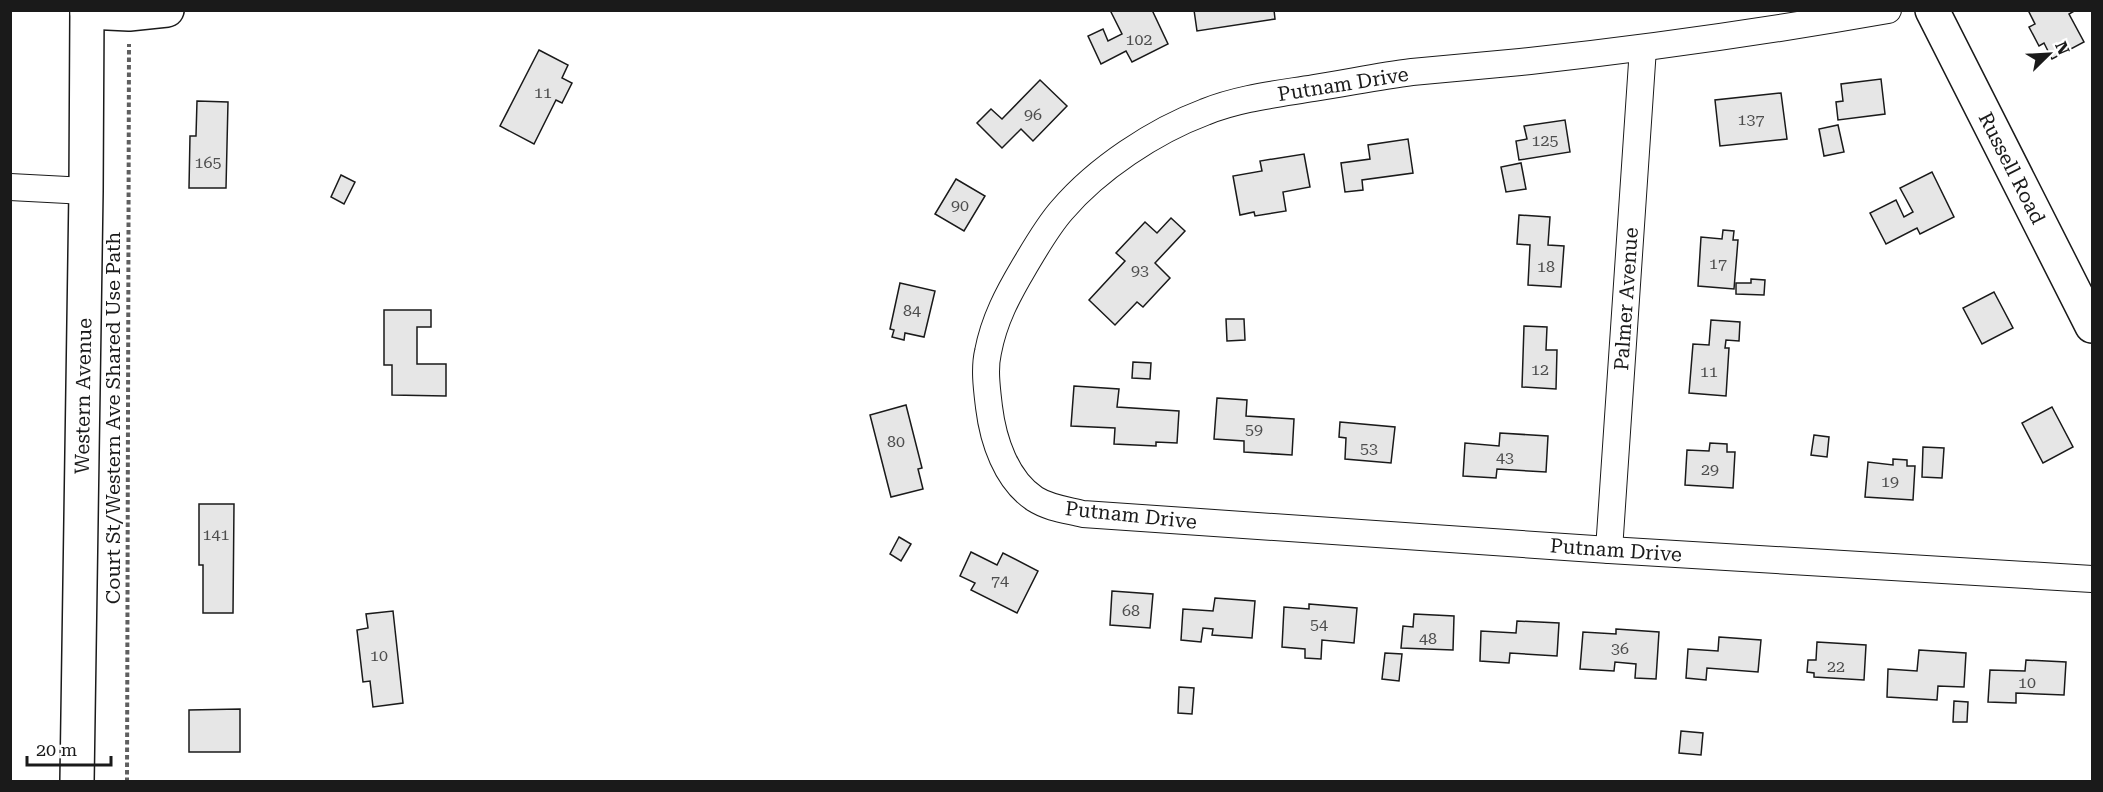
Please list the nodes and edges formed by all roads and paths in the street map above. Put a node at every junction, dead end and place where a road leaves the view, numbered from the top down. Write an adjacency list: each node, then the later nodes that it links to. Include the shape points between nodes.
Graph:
1 (167, 10): 4 (main road, via 129,14)
2 (1888, 10): 5 (street, Putnam Drive)
3 (1932, 10): 9 (main road, Russell Road)
4 (87, 11): 8 (main road, Western Avenue)
5 (1643, 48): 10 (street, Palmer Avenue); 10 (street, Putnam Drive, via 1409,73 1231,103 1191,118 1113,163 1061,211 1011,288 996,318 987,354 989,408 999,450 1020,485 1049,506 1083,514)
6 (129, 55): 13 (path, Court St/Western Ave Shared Use Path)
7 (10, 187): 8 (street)
8 (86, 191): 12 (main road, Western Avenue)
9 (2092, 326)
10 (1609, 550): 11 (street, Putnam Drive)
11 (2092, 579)
12 (77, 782)
13 (127, 782)

